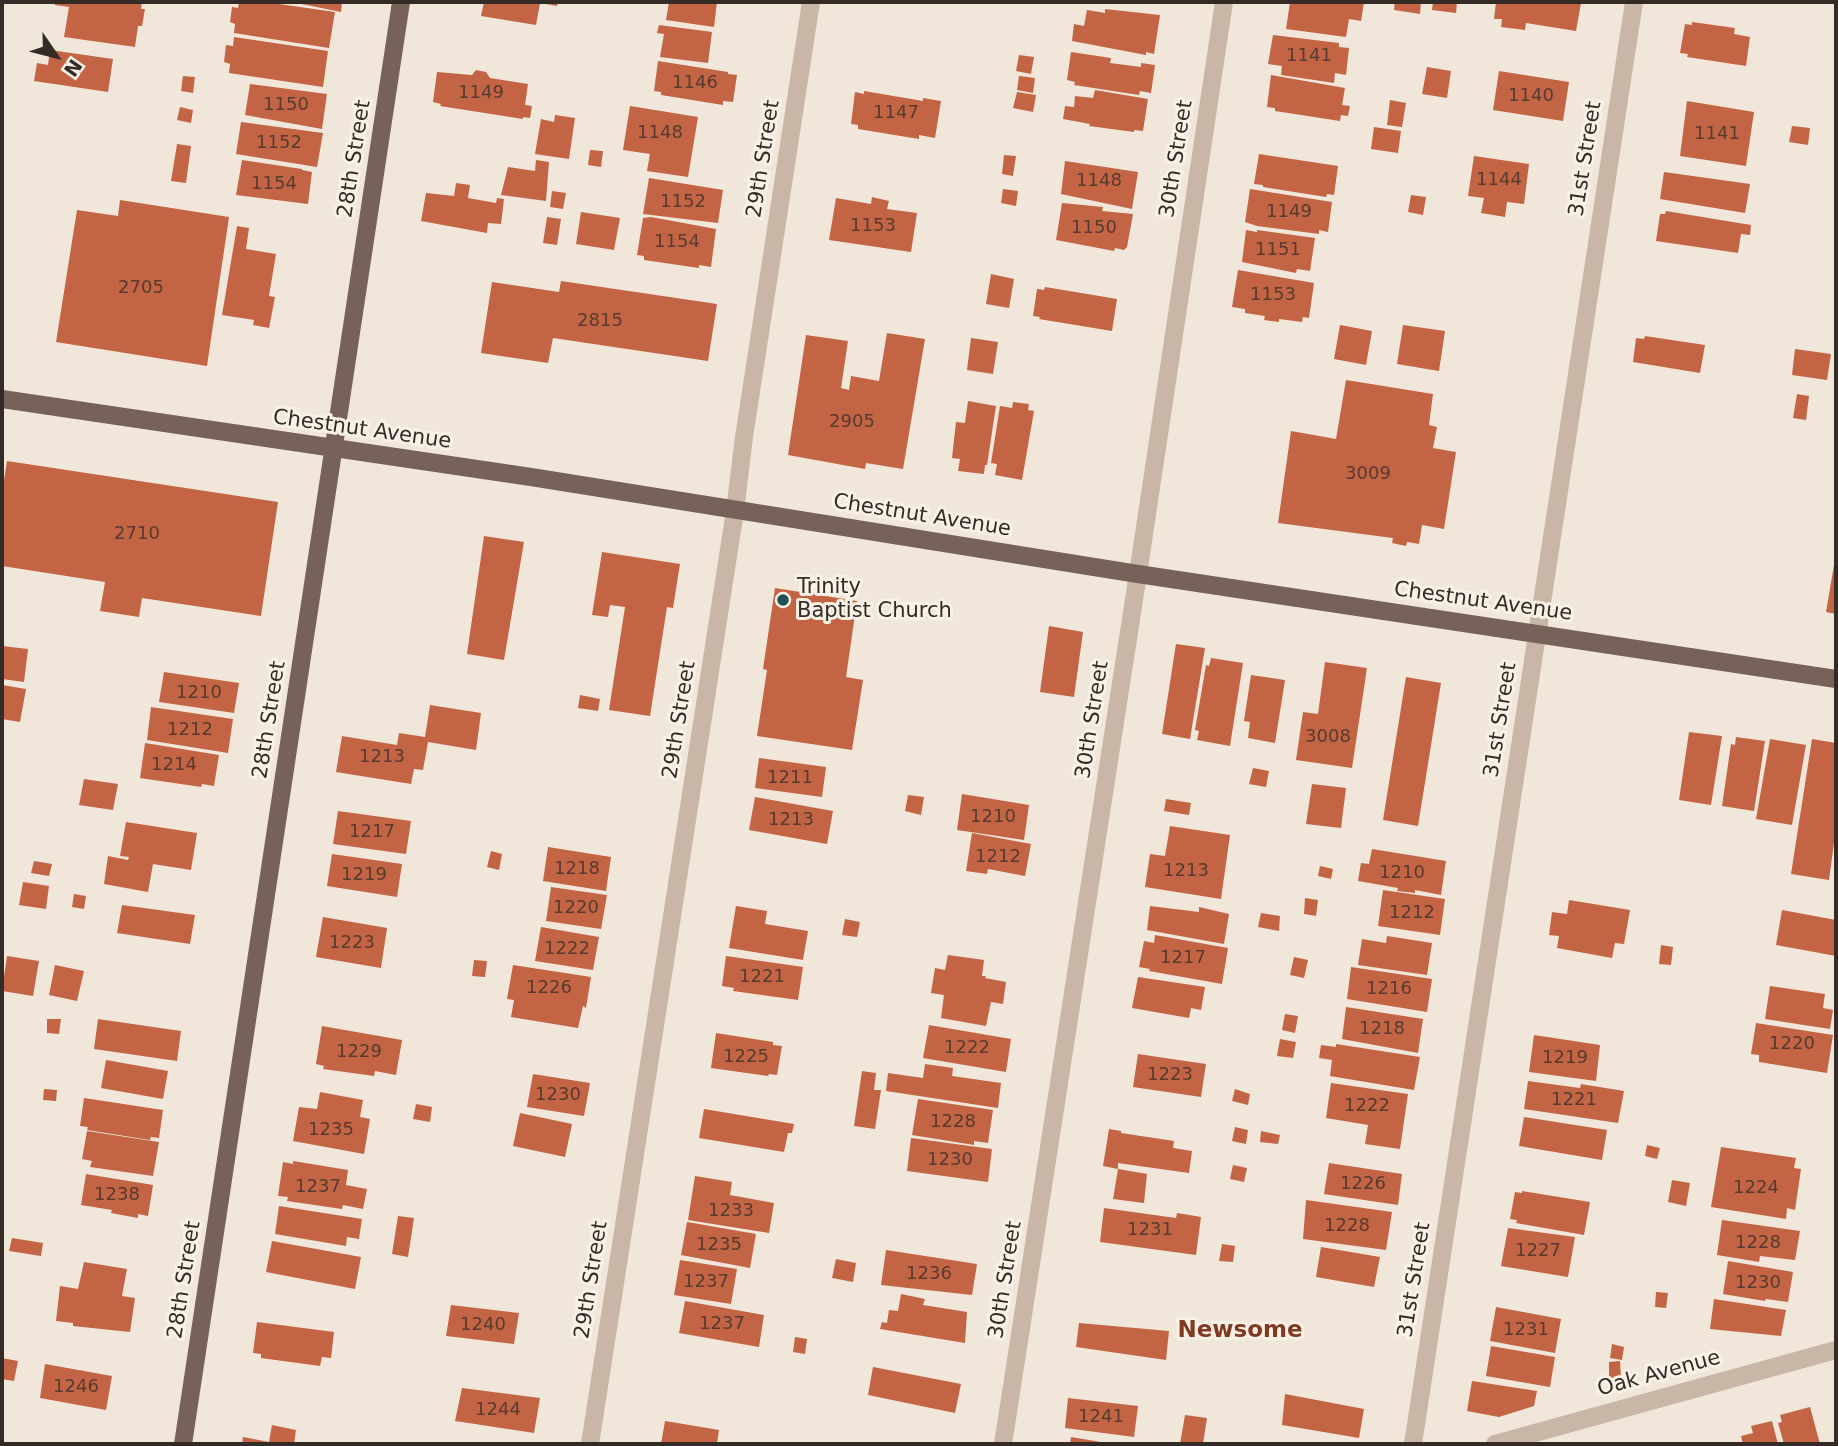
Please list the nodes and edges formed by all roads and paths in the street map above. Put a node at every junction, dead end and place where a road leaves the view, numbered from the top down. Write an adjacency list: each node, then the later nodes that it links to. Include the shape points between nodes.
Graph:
1 (401, 2): 6 (main road, 28th Street)
2 (811, 2): 7 (street, 29th Street)
3 (1224, 2): 8 (street, 30th Street)
4 (1634, 2): 9 (street, 31st Street)
5 (2, 399): 6 (main road, Chestnut Avenue)
6 (333, 450): 7 (main road, Chestnut Avenue); 12 (main road, 28th Street)
7 (735, 511): 8 (main road, Chestnut Avenue); 13 (street, 29th Street)
8 (1138, 574): 9 (main road, Chestnut Avenue); 14 (street, 30th Street)
9 (1537, 632): 10 (main road, Chestnut Avenue); 15 (street, 31st Street)
10 (1836, 678)
11 (1836, 1350): 16 (street, Oak Avenue)
12 (183, 1444)
13 (590, 1444)
14 (1003, 1444)
15 (1413, 1444)
16 (1495, 1444)

